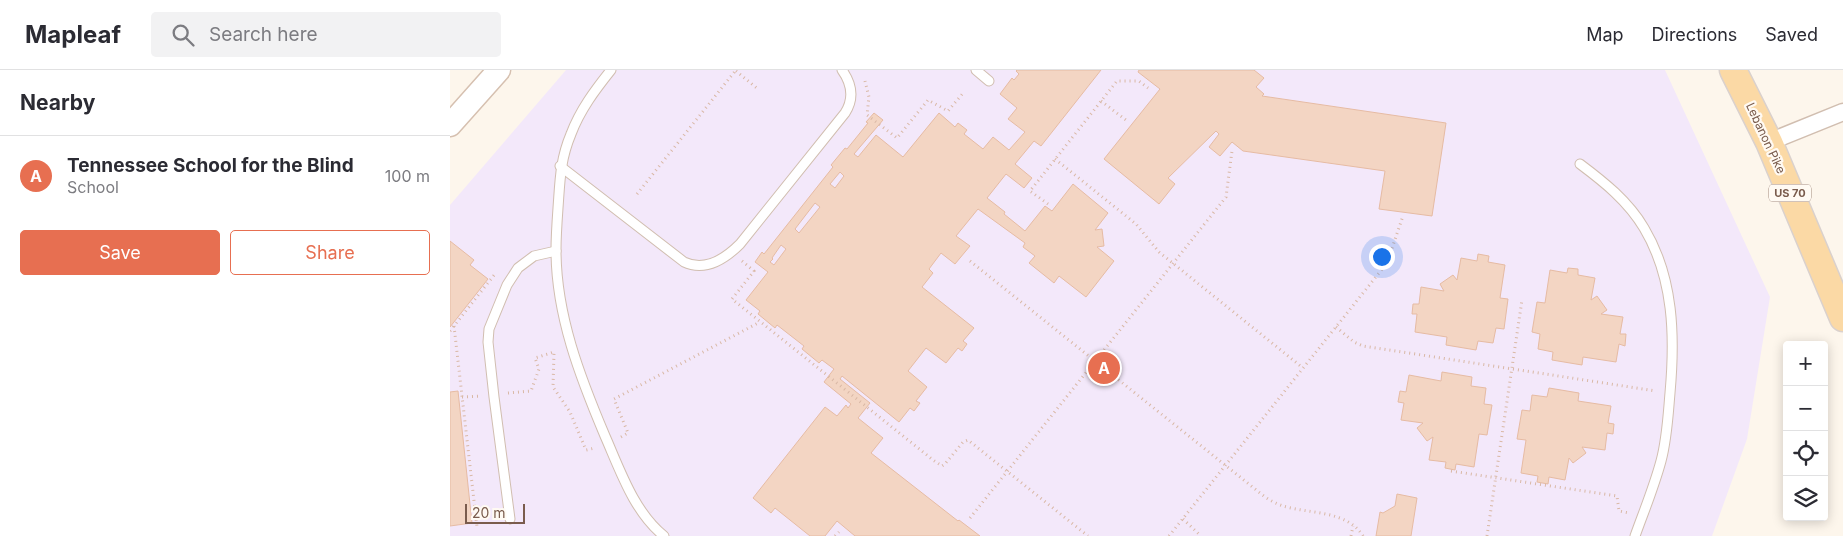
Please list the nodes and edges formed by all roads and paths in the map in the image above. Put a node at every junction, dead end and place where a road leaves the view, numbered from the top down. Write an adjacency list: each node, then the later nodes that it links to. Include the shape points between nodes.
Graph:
1 (499, 70): 15 (main road)
2 (611, 70): 20 (lane, via 578,117)
3 (736, 70): 10 (path); 21 (path)
4 (842, 70): 25 (lane, via 851,92 850,105)
5 (976, 70): 8 (lane)
6 (1733, 70): 16 (main road, Lebanon Pike / US 70)
7 (863, 75): 11 (path, via 869,97 867,115 897,138 928,100 948,112)
8 (989, 81)
9 (1148, 88): 12 (path, via 1139,81 1117,81)
10 (758, 89)
11 (964, 92)
12 (1101, 101): 14 (path); 18 (path)
13 (1843, 112): 16 (street)
14 (1126, 120)
15 (450, 125)
16 (1769, 142): 30 (main road, Lebanon Pike / US 70)
17 (1232, 151): 27 (path, via 1226,198)
18 (1055, 159): 22 (path, via 1030,191); 27 (path, via 1136,224 1159,252)
19 (1580, 164): 37 (lane, via 1619,196 1655,247 1663,270 1672,321)
20 (560, 166): 24 (lane); 25 (lane, via 684,262 710,264)
21 (637, 194)
22 (1048, 204)
23 (1403, 216): 32 (path, via 1387,263)
24 (556, 251): 44 (lane, via 534,256 518,268 489,329 494,397); 49 (lane, via 564,320 583,379 632,494 649,522)
25 (731, 253): 40 (path, via 754,271 732,299 933,460 942,466 968,440)
26 (970, 261): 34 (path)
27 (1174, 264): 34 (path); 35 (path)
28 (496, 274): 31 (path)
29 (1522, 300): 36 (path)
30 (1843, 318)
31 (454, 326): 33 (path); 47 (path)
32 (1336, 327): 35 (path); 36 (path, via 1363,346)
33 (450, 331)
34 (1096, 361): 38 (path); 40 (path)
35 (1303, 368): 38 (path)
36 (1512, 369): 37 (path); 41 (path)
37 (1670, 394): 42 (lane, via 1662,458)
38 (1225, 466): 45 (path); 46 (path, via 1274,503 1339,518)
39 (1451, 471): 41 (path)
40 (1007, 472): 43 (path); 51 (path)
41 (1496, 478): 42 (path, via 1617,496 1619,511); 56 (path)
42 (1642, 516): 57 (lane)
43 (970, 518)
44 (510, 519)
45 (1183, 519): 52 (path); 53 (path)
46 (1353, 526): 54 (path); 55 (path)
47 (477, 528)
48 (839, 532): 50 (path)
49 (664, 536)
50 (835, 536)
51 (1088, 536)
52 (1169, 536)
53 (1201, 536)
54 (1352, 536)
55 (1362, 536)
56 (1487, 536)
57 (1635, 536)

